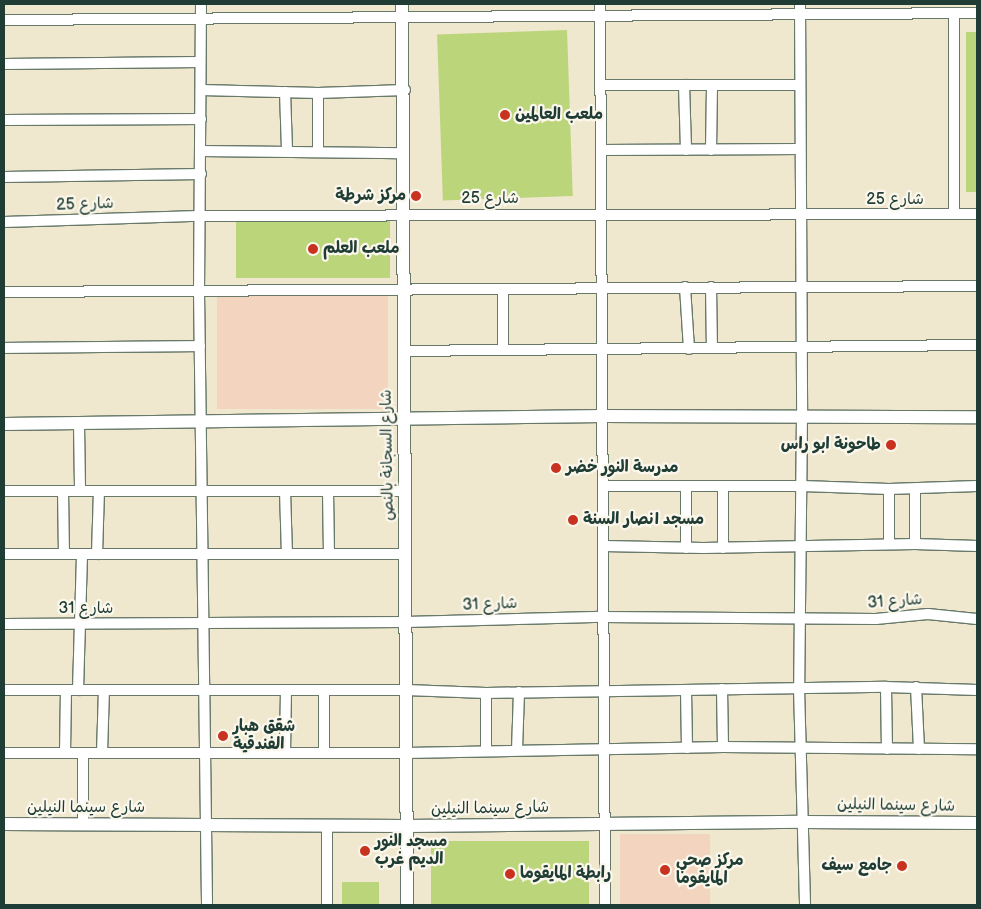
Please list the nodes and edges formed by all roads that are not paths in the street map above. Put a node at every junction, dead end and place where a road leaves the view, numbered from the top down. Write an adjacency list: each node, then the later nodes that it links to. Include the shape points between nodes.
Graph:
1 (201, 4): 9 (street)
2 (402, 4): 8 (street, شارع السجانة بالنص)
3 (600, 4): 7 (street)
4 (800, 8): 6 (street); 7 (street); 16 (street)
5 (977, 13): 6 (street)
6 (954, 14): 35 (street)
7 (600, 16): 8 (street); 13 (street)
8 (402, 18): 9 (street); 18 (street, شارع السجانة بالنص)
9 (202, 19): 10 (street); 11 (street)
10 (4, 20)
11 (200, 62): 12 (street); 17 (street)
12 (4, 64)
13 (601, 85): 14 (street); 26 (street)
14 (684, 85): 15 (street); 27 (street)
15 (712, 85): 16 (street); 28 (street)
16 (800, 85): 23 (street)
17 (201, 90): 19 (street); 22 (street)
18 (405, 90): 20 (street); 30 (street, شارع السجانة بالنص)
19 (285, 92): 20 (street); 24 (street)
20 (318, 92): 25 (street)
21 (4, 120): 22 (street)
22 (201, 120): 29 (street)
23 (800, 149): 28 (street); 37 (street)
24 (287, 150): 25 (street); 29 (street)
25 (318, 150): 30 (street)
26 (601, 150): 27 (street); 34 (street)
27 (686, 150): 28 (street)
28 (711, 150)
29 (201, 151): 31 (street)
30 (404, 153): 33 (street, شارع السجانة بالنص)
31 (200, 174): 32 (street); 38 (street)
32 (4, 177)
33 (402, 214): 34 (street, شارع 25); 38 (street, شارع 25); 46 (street, شارع السجانة بالنص)
34 (602, 214): 37 (street, شارع 25); 44 (street)
35 (954, 214): 36 (street, شارع 25); 37 (street, شارع 25)
36 (977, 214)
37 (802, 215): 40 (street)
38 (199, 216): 39 (street, شارع 25); 47 (street)
39 (4, 222)
40 (801, 285): 41 (street); 42 (street); 49 (street)
41 (711, 286): 43 (street); 53 (street)
42 (977, 286)
43 (684, 287): 44 (street); 54 (street)
44 (602, 288): 45 (street); 56 (street)
45 (503, 289): 46 (street); 55 (street)
46 (403, 290): 47 (street); 57 (street, شارع السجانة بالنص)
47 (199, 291): 48 (street); 51 (street)
48 (4, 292)
49 (802, 345): 50 (street); 53 (street); 59 (street)
50 (977, 345)
51 (200, 346): 52 (street); 61 (street)
52 (4, 348)
53 (712, 348): 54 (street)
54 (689, 349): 56 (street)
55 (503, 350): 56 (street); 57 (street)
56 (602, 350): 58 (street)
57 (403, 351): 62 (street, شارع السجانة بالنص)
58 (603, 416): 59 (street); 62 (street); 65 (street)
59 (802, 416): 60 (street); 67 (street)
60 (977, 417)
61 (201, 421): 62 (street); 64 (street); 76 (street)
62 (403, 421): 79 (street, شارع السجانة بالنص)
63 (4, 424): 64 (street)
64 (79, 424): 74 (street)
65 (604, 486): 66 (street); 82 (street)
66 (686, 486): 69 (street); 85 (street)
67 (802, 486): 69 (street); 70 (street); 84 (street)
68 (977, 486): 71 (street)
69 (723, 488): 86 (street)
70 (889, 489): 71 (street); 80 (street)
71 (915, 489): 81 (street)
72 (4, 491): 73 (street)
73 (63, 491): 74 (street); 88 (street)
74 (80, 491): 75 (street)
75 (99, 491): 76 (street); 90 (street)
76 (201, 491): 77 (street); 91 (street)
77 (286, 491): 78 (street); 92 (street)
78 (328, 491): 79 (street); 93 (street)
79 (404, 491): 94 (street, شارع السجانة بالنص)
80 (889, 544): 81 (street); 84 (street)
81 (915, 544): 83 (street)
82 (604, 546): 85 (street); 95 (street)
83 (977, 546)
84 (802, 547): 86 (street); 96 (street)
85 (686, 548): 86 (street)
86 (723, 548)
87 (4, 554): 88 (street)
88 (64, 554): 89 (street)
89 (82, 554): 90 (street); 100 (street)
90 (98, 554): 91 (street)
91 (202, 554): 92 (street); 101 (street)
92 (287, 554): 93 (street)
93 (329, 554): 94 (street)
94 (405, 554): 98 (street, شارع السجانة بالنص)
95 (603, 617): 96 (street, شارع 31); 98 (street, شارع 31); 114 (street)
96 (799, 618): 97 (street, شارع 31, via 876,619 928,614); 104 (street)
97 (977, 619)
98 (406, 622): 101 (street, شارع 31); 113 (street, شارع السجانة بالنص)
99 (4, 624): 100 (street, شارع 31)
100 (79, 624): 101 (street, شارع 31); 108 (street)
101 (202, 624): 110 (street)
102 (886, 687): 103 (street); 104 (street); 125 (street)
103 (916, 687): 116 (street); 126 (street)
104 (799, 688): 105 (street); 121 (street)
105 (722, 689): 115 (street); 119 (street)
106 (4, 690): 107 (street)
107 (66, 690): 108 (street); 129 (street)
108 (78, 690): 109 (street)
109 (104, 690): 110 (street); 130 (street)
110 (204, 690): 111 (street); 131 (street)
111 (286, 690): 112 (street); 132 (street)
112 (324, 690): 113 (street); 133 (street)
113 (406, 690): 118 (street); 134 (street, شارع السجانة بالنص)
114 (603, 690): 115 (street); 117 (street); 122 (street)
115 (686, 690): 120 (street)
116 (977, 690)
117 (519, 692): 118 (street); 124 (street)
118 (486, 693): 127 (street)
119 (722, 747): 120 (street); 121 (street)
120 (687, 748): 122 (street)
121 (801, 748): 125 (street); 136 (street)
122 (603, 749): 124 (street); 140 (street)
123 (977, 749): 126 (street)
124 (518, 750): 127 (street)
125 (886, 750): 126 (street)
126 (919, 750)
127 (486, 751): 134 (street)
128 (4, 753): 129 (street)
129 (65, 753): 135 (street)
130 (102, 753): 131 (street); 135 (street)
131 (204, 753): 132 (street); 141 (street)
132 (285, 753): 133 (street)
133 (324, 753): 134 (street)
134 (406, 753): 143 (street, شارع السجانة بالنص)
135 (83, 754): 139 (street)
136 (804, 822): 137 (street, شارع سينما النيلين); 140 (street, شارع سينما النيلين); 148 (street)
137 (977, 823)
138 (4, 824): 139 (street, شارع سينما النيلين)
139 (83, 824): 141 (street, شارع سينما النيلين)
140 (605, 824): 143 (street, شارع سينما النيلين); 147 (street)
141 (207, 825): 142 (street, شارع سينما النيلين); 144 (street)
142 (327, 826): 143 (street, شارع سينما النيلين); 145 (street)
143 (406, 826): 146 (street, شارع السجانة بالنص)
144 (207, 905)
145 (327, 905)
146 (407, 905)
147 (606, 905)
148 (805, 905)

